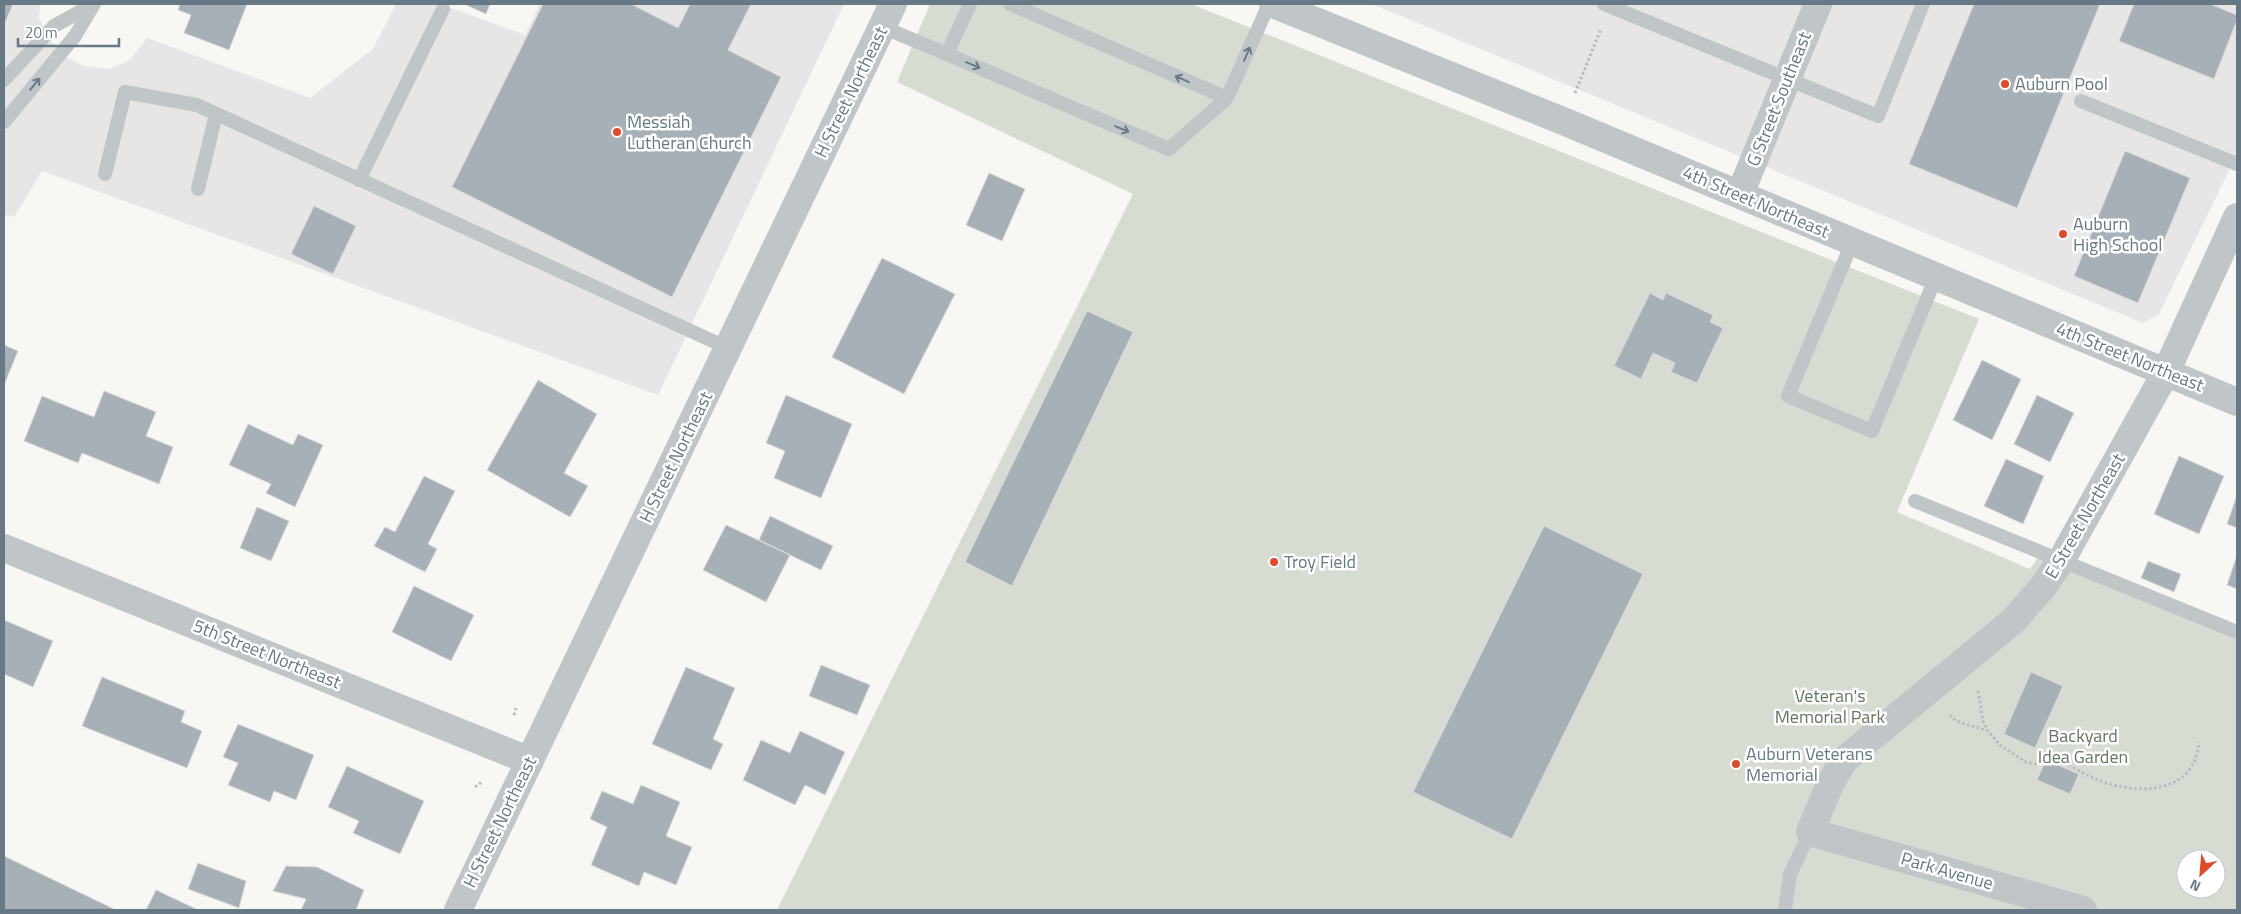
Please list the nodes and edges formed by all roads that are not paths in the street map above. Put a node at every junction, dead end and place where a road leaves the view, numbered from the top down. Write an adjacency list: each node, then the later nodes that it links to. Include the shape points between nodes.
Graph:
1 (94, 4): 12 (lane, via 54,26); 17 (lane, one-way to 1, via 75,36)
2 (970, 4): 11 (lane)
3 (1010, 4): 14 (lane, one-way to 3)
4 (1269, 4): 14 (lane, one-way to 4)
5 (1273, 4): 22 (street, 4th Street Northeast)
6 (1818, 4): 13 (street, G Street Southeast)
7 (1924, 4): 13 (lane, via 1878,116)
8 (1607, 5): 13 (lane)
9 (442, 10): 20 (lane)
10 (888, 15): 11 (lane); 26 (street, H Street Northeast)
11 (947, 54): 14 (lane, one-way to 14, via 1169,149)
12 (4, 80)
13 (1787, 80): 22 (street, G Street Southeast)
14 (1227, 98)
15 (2081, 101): 18 (lane)
16 (216, 114): 19 (lane, via 197,105 125,92); 20 (lane); 21 (lane)
17 (4, 122)
18 (2237, 164)
19 (105, 174)
20 (359, 180): 26 (lane)
21 (198, 189)
22 (1740, 194): 24 (street, 4th Street Northeast)
23 (2237, 217): 27 (street, E Street Northeast)
24 (1852, 242): 25 (street, 4th Street Northeast); 25 (lane, via 1788,396 1872,431)
25 (1936, 277): 27 (street, 4th Street Northeast)
26 (728, 348): 33 (street, H Street Northeast)
27 (2166, 372): 28 (street, 4th Street Northeast); 31 (street, E Street Northeast)
28 (2237, 402)
29 (1915, 501): 31 (lane)
30 (4, 548): 33 (street, 5th Street Northeast)
31 (2062, 559): 32 (lane); 34 (street, E Street Northeast, via 2013,621 1844,760)
32 (2237, 632)
33 (530, 761): 35 (street, H Street Northeast)
34 (1810, 832): 36 (lane, via 1790,874); 37 (street, Park Avenue)
35 (458, 910)
36 (1785, 910)
37 (2083, 910)

